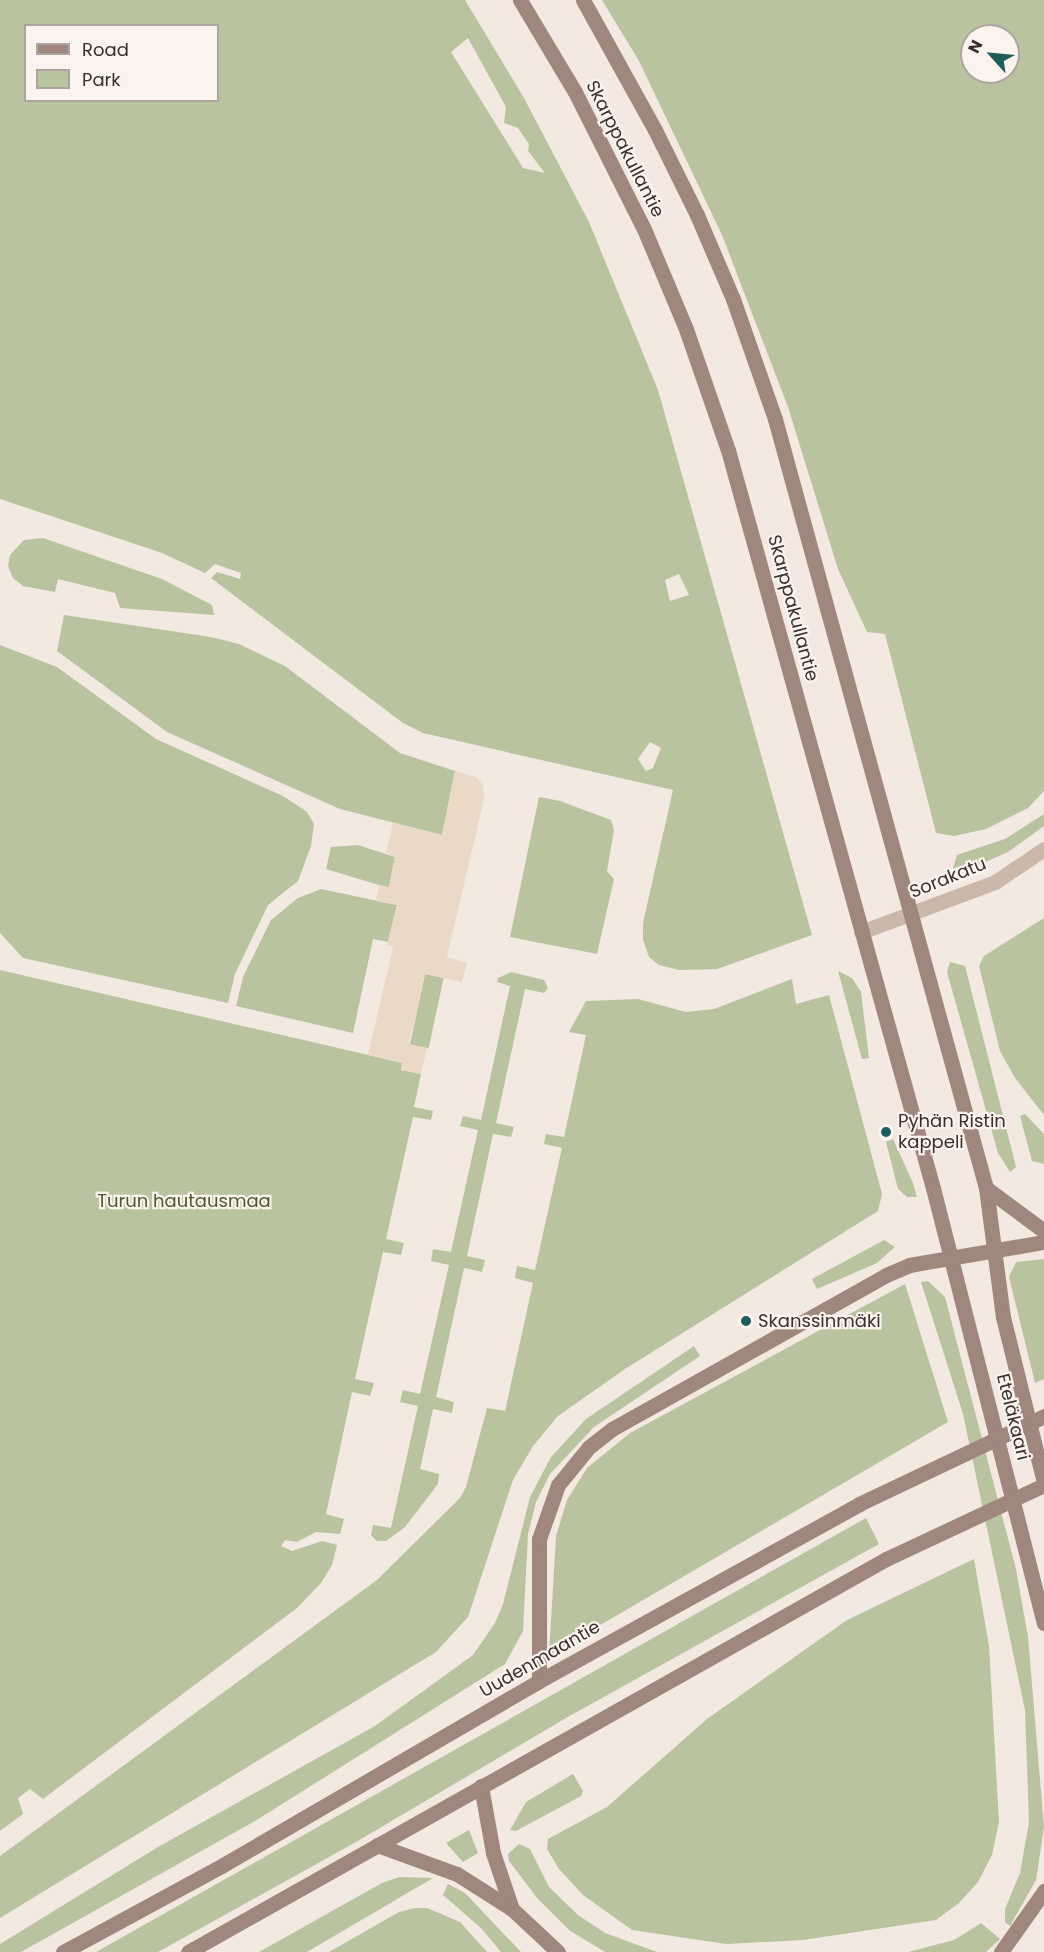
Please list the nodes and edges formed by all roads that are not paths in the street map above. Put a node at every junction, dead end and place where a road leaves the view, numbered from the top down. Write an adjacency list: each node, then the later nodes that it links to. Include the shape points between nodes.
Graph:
1 (520, 0): 5 (main road, Skarppakullantie, via 611,161 686,329 746,508)
2 (583, 0): 4 (main road, Skarppakullantie, via 655,130 732,299 778,430)
3 (1044, 849): 4 (street, Sorakatu, via 995,882)
4 (913, 914): 5 (street, Sorakatu); 6 (main road, Skarppakullantie)
5 (861, 932): 10 (main road, Skarppakullantie)
6 (986, 1188): 7 (main road); 9 (main road, Skarppakullantie)
7 (1044, 1231)
8 (1044, 1242): 9 (main road)
9 (992, 1251): 10 (main road); 12 (main road, Eteläkaari, via 1003,1317)
10 (951, 1257): 13 (main road, Eteläkaari); 14 (main road, via 909,1265 886,1275 612,1429 578,1458 558,1485 539,1539)
11 (1044, 1416): 14 (main road, Uudenmaantie, bridge, via 859,1504)
12 (1044, 1484): 15 (main road, bridge, via 886,1559)
13 (1044, 1623)
14 (539, 1681): 19 (main road, Uudenmaantie, via 223,1865)
15 (481, 1786): 16 (main road); 18 (main road, via 493,1853)
16 (377, 1845): 18 (main road, via 457,1874); 20 (main road)
17 (1044, 1891): 22 (main road)
18 (512, 1909): 21 (main road)
19 (63, 1952)
20 (188, 1952)
21 (558, 1952)
22 (1001, 1952)

